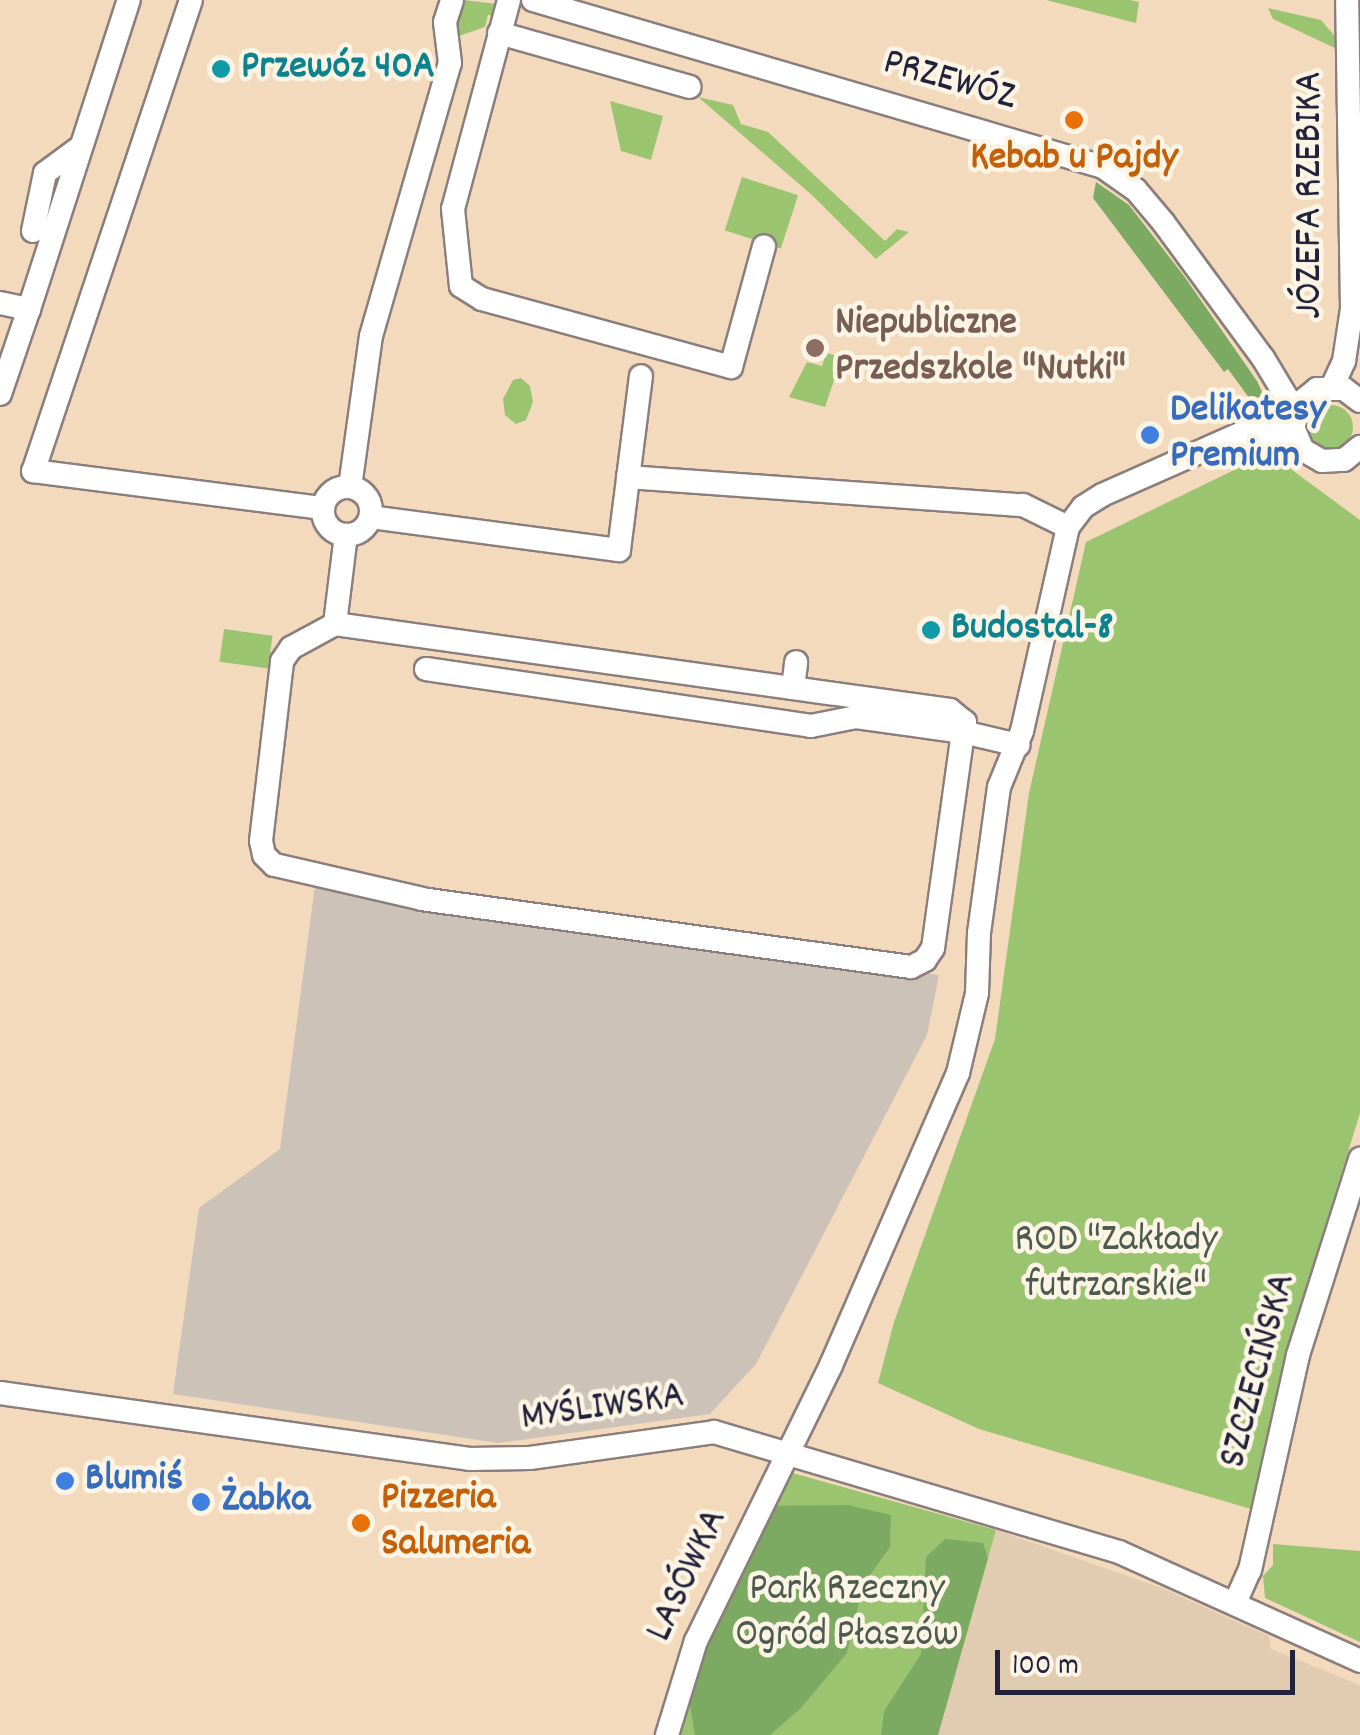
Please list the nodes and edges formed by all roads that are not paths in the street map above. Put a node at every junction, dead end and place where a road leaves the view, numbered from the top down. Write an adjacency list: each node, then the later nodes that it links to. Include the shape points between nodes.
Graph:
1 (130, 0): 9 (street)
2 (191, 0): 21 (street, via 33,471)
3 (452, 0): 20 (street, via 445,22 450,63 371,336)
4 (509, 0): 7 (street)
5 (533, 0): 17 (street, PRZEWÓZ, via 1103,167 1150,204)
6 (1347, 0): 17 (street, JÓZEFA RZEBIKA, via 1352,309 1344,361)
7 (500, 34): 8 (street); 11 (street, via 452,209 462,286 482,299 731,367)
8 (690, 87)
9 (79, 148): 10 (street, via 45,173); 13 (street)
10 (33, 231)
11 (764, 246)
12 (0, 303): 13 (street)
13 (29, 308): 15 (street)
14 (642, 376): 19 (street)
15 (2, 382)
16 (1360, 401): 17 (street)
17 (1306, 410): 18 (street, via 1322,461); 23 (street, via 1102,495)
18 (1355, 459)
19 (628, 477): 22 (street, via 619,550); 23 (street, via 951,506 1023,505)
20 (350, 488): 21 (street, via 334,491); 22 (street, via 367,497)
21 (323, 508): 24 (street, via 328,527)
22 (371, 516): 24 (street, via 360,532)
23 (1068, 527): 32 (street, LASÓWKA)
24 (346, 536): 25 (street)
25 (335, 624): 26 (street); 31 (street, via 282,660 260,840 264,855 274,865 423,898 911,968 932,948)
26 (540, 652): 29 (street); 30 (street)
27 (796, 662): 30 (street)
28 (426, 669): 29 (street)
29 (535, 685): 31 (street, via 811,726 856,717)
30 (792, 688): 31 (street, via 950,710 964,722)
31 (963, 732): 32 (street)
32 (1018, 745): 35 (street, LASÓWKA, via 998,787 977,993 958,1074)
33 (1360, 1159): 36 (street, SZCZECIŃSKA, via 1298,1355 1250,1570)
34 (0, 1393): 35 (street, MYŚLIWSKA, via 468,1458 530,1458 701,1431)
35 (790, 1453): 36 (street, MYŚLIWSKA, via 1119,1552); 38 (street, LASÓWKA, via 696,1641)
36 (1235, 1603): 37 (street, MYŚLIWSKA)
37 (1360, 1661)
38 (667, 1735)

